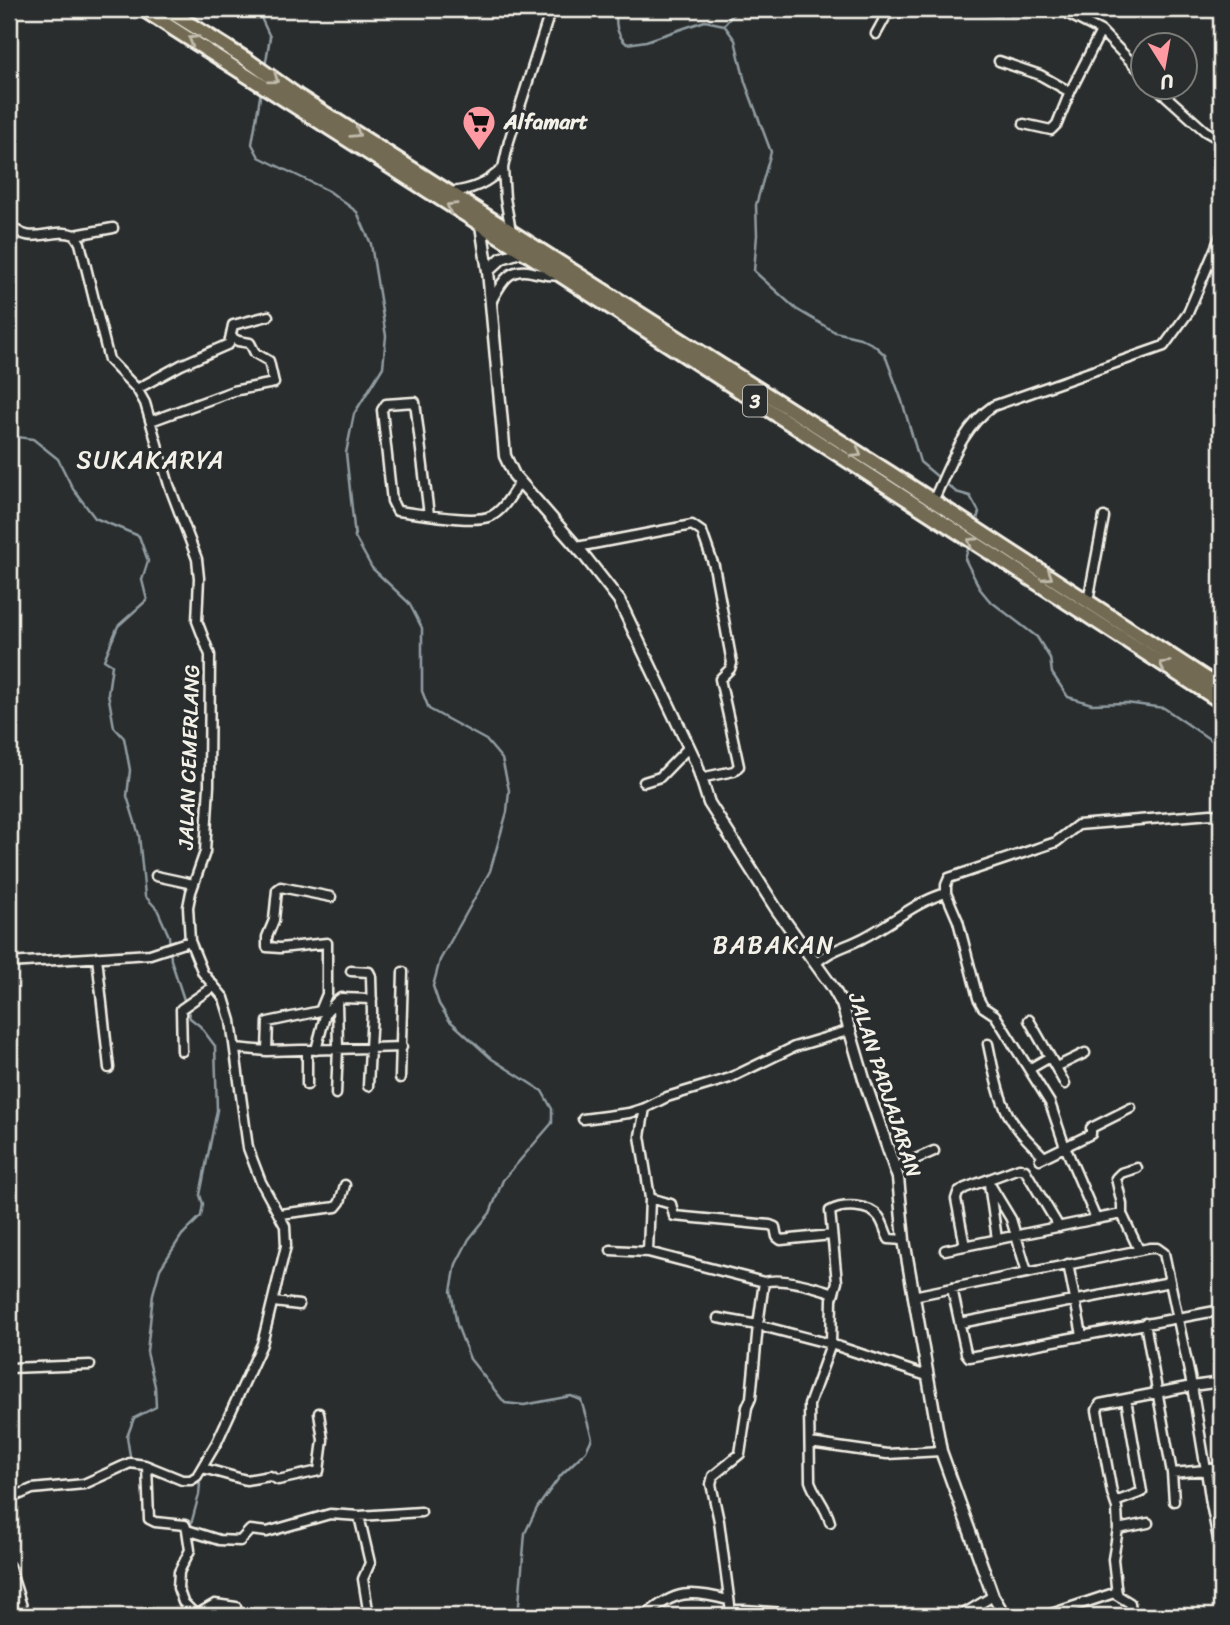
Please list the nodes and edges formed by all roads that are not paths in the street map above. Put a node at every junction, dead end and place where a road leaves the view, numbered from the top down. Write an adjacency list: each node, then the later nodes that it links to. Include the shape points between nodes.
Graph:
1 (142, 9): 10 (main road, 3, one-way to 1)
2 (166, 9): 10 (main road, 3)
3 (551, 9): 16 (street)
4 (902, 9): 7 (street, via 887,14)
5 (1067, 9): 6 (street, via 1070,15)
6 (1101, 30): 8 (street); 11 (street)
7 (876, 34)
8 (1128, 58)
9 (999, 61): 11 (street, via 1040,75)
10 (246, 67): 12 (main road, 3)
11 (1070, 92): 14 (street, via 1051,131)
12 (292, 100): 17 (main road, 3, one-way to 17); 19 (main road, 3, one-way to 12)
13 (1173, 102): 15 (street)
14 (1024, 124)
15 (1221, 140)
16 (503, 168): 17 (street, via 480,186); 21 (street)
17 (450, 192): 21 (main road, 3)
18 (9, 223): 23 (street, via 26,236 64,232)
19 (481, 225): 24 (main road, 3); 25 (street, JALAN PADJAJARAN)
20 (113, 228): 23 (street)
21 (511, 231): 27 (main road, 3)
22 (1221, 235): 34 (street, via 1188,313 1164,346 993,406 967,432)
23 (75, 236): 31 (street, JALAN CEMERLANG, via 109,360)
24 (523, 251): 25 (street, via 502,258); 26 (main road, 3)
25 (488, 271): 28 (street, JALAN PADJAJARAN)
26 (560, 275): 27 (main road, 3); 28 (street, via 512,273)
27 (606, 298): 34 (main road, 3, one-way to 34); 40 (main road, 3, one-way to 27)
28 (491, 302): 33 (street, JALAN PADJAJARAN, via 505,456)
29 (268, 316): 30 (street, via 233,325)
30 (231, 337): 31 (street, via 229,344); 32 (street, via 250,343 255,354 269,361 274,383 233,391)
31 (137, 389): 32 (street, JALAN CEMERLANG)
32 (151, 421): 46 (street, JALAN CEMERLANG, via 197,559 197,621 210,655 207,838)
33 (520, 482): 35 (street, via 492,516); 37 (street, JALAN PADJAJARAN)
34 (933, 501): 38 (main road, 3, one-way to 38)
35 (429, 515): 35 (street, via 393,507 382,410 386,404 415,402)
36 (1104, 517): 38 (street)
37 (577, 547): 41 (street, JALAN PADJAJARAN, via 619,600); 42 (street, via 692,525 702,532 714,566 732,663 720,679 739,766)
38 (1088, 601): 39 (main road, 3)
39 (1221, 688)
40 (1221, 702)
41 (689, 747): 42 (street, JALAN PADJAJARAN); 43 (street, via 660,777)
42 (700, 778): 52 (street, JALAN PADJAJARAN, via 729,838)
43 (644, 782)
44 (1221, 816): 47 (street, via 1078,825 1056,842 949,878)
45 (156, 876): 46 (street)
46 (193, 884): 49 (street, JALAN CEMERLANG, via 187,918)
47 (946, 893): 52 (street, via 911,908 862,939 836,948); 72 (street, via 958,920 978,998)
48 (331, 897): 67 (street, via 277,890 267,947 327,943 328,984 320,1011 268,1022)
49 (190, 941): 50 (street, via 150,954); 55 (street, JALAN CEMERLANG, via 203,973)
50 (97, 957): 51 (street); 71 (street)
51 (9, 963)
52 (815, 964): 59 (street, JALAN PADJAJARAN, via 842,1004)
53 (351, 971): 56 (street, via 370,973)
54 (403, 972): 61 (street)
55 (214, 986): 62 (street, JALAN CEMERLANG, via 224,998); 66 (street, via 181,1009)
56 (372, 999): 57 (street); 64 (street)
57 (337, 1001): 63 (street); 65 (street, via 326,1012)
58 (1029, 1020): 69 (street)
59 (850, 1030): 78 (street, via 794,1047 730,1078); 83 (street, JALAN PADJAJARAN)
60 (988, 1044): 81 (street, via 1001,1098 1027,1140 1042,1158)
61 (402, 1047): 64 (street); 73 (street)
62 (235, 1048): 67 (street); 88 (street, JALAN CEMERLANG, via 248,1148)
63 (338, 1048): 64 (street); 65 (street); 77 (street)
64 (371, 1048): 76 (street)
65 (311, 1050): 67 (street); 75 (street)
66 (182, 1051)
67 (267, 1051)
68 (1085, 1053): 70 (street)
69 (1050, 1057): 70 (street); 72 (street)
70 (1056, 1067): 74 (street)
71 (109, 1068)
72 (1031, 1069): 81 (street, via 1051,1102)
73 (400, 1078)
74 (1065, 1084)
75 (307, 1085)
76 (368, 1086)
77 (336, 1094)
78 (645, 1108): 80 (street); 87 (street, via 640,1136)
79 (1131, 1108): 81 (street)
80 (583, 1119)
81 (1065, 1146): 90 (street)
82 (934, 1151): 83 (street)
83 (895, 1168): 95 (street, JALAN PADJAJARAN)
84 (1137, 1168): 89 (street, via 1116,1178)
85 (988, 1181): 91 (street, via 1023,1168); 93 (street); 94 (street); 96 (street, via 956,1196)
86 (345, 1185): 88 (street, via 336,1207)
87 (650, 1198): 92 (street, via 671,1204 674,1216 770,1225 781,1240); 100 (street)
88 (280, 1214): 109 (street, JALAN CEMERLANG, via 286,1246)
89 (1122, 1214): 90 (street); 99 (street)
90 (1096, 1219): 91 (street)
91 (1059, 1227): 93 (street)
92 (831, 1235): 95 (street, via 830,1211 856,1206 878,1215 889,1239); 106 (street)
93 (1017, 1235): 94 (street); 102 (street)
94 (998, 1239): 96 (street)
95 (904, 1240): 107 (street, JALAN PADJAJARAN)
96 (965, 1246): 98 (street)
97 (611, 1250): 100 (street)
98 (945, 1250)
99 (1139, 1250): 101 (street); 104 (street, via 1162,1249)
100 (648, 1252): 103 (street)
101 (1068, 1264): 102 (street); 108 (street)
102 (1027, 1272): 105 (street)
103 (764, 1282): 106 (street, via 801,1284); 116 (street)
104 (1170, 1282): 108 (street); 113 (street)
105 (952, 1288): 107 (street); 114 (street)
106 (834, 1293): 119 (street)
107 (913, 1296): 122 (street, JALAN PADJAJARAN)
108 (1075, 1301): 114 (street); 118 (street)
109 (274, 1302): 110 (street); 132 (street, JALAN CEMERLANG, via 262,1344)
110 (299, 1305)
111 (1219, 1311): 113 (street); 117 (street)
112 (718, 1318): 116 (street)
113 (1179, 1318): 115 (street); 124 (street)
114 (960, 1323): 118 (street, via 969,1357)
115 (1145, 1324): 118 (street); 125 (street)
116 (758, 1325): 119 (street); 148 (street, via 740,1454 713,1476 711,1484)
117 (1221, 1332)
118 (1082, 1335)
119 (831, 1344): 122 (street); 128 (street, via 810,1405)
120 (90, 1365): 121 (street)
121 (9, 1368)
122 (927, 1376): 129 (street, JALAN PADJAJARAN)
123 (1221, 1382): 124 (street)
124 (1192, 1386): 125 (street); 133 (street)
125 (1156, 1394): 126 (street); 134 (street)
126 (1126, 1399): 137 (street, via 1142,1492); 137 (street, via 1100,1404 1097,1410)
127 (318, 1413): 132 (street, via 323,1451 319,1471 278,1480 270,1476 246,1480)
128 (810, 1443): 129 (street, via 887,1454); 140 (street, via 812,1489)
129 (941, 1451): 147 (street, JALAN PADJAJARAN)
130 (147, 1466): 132 (street, via 187,1481); 135 (street, via 120,1466 84,1484 32,1489); 142 (street, via 149,1519 185,1525)
131 (1221, 1467): 133 (street)
132 (203, 1468)
133 (1206, 1470): 134 (street); 144 (street)
134 (1172, 1473): 136 (street)
135 (9, 1499)
136 (1174, 1501)
137 (1115, 1502): 143 (street)
138 (421, 1512): 139 (street)
139 (359, 1516): 142 (street, via 330,1514 267,1532 250,1530 236,1542); 153 (street, via 370,1563 363,1578)
140 (830, 1522)
141 (1148, 1522): 143 (street)
142 (187, 1530): 152 (street, via 190,1550 179,1572 178,1588)
143 (1118, 1530): 146 (street, via 1113,1559)
144 (1221, 1554)
145 (9, 1566): 151 (street)
146 (1117, 1592): 158 (street); 159 (street, via 1130,1603)
147 (993, 1595): 156 (street); 157 (street, JALAN PADJAJARAN)
148 (729, 1600): 150 (street); 154 (street, via 680,1594 667,1598)
149 (236, 1606): 152 (street, via 215,1604)
150 (730, 1615): 155 (street, via 745,1610)
151 (25, 1616)
152 (196, 1616)
153 (369, 1616)
154 (645, 1616)
155 (826, 1616)
156 (960, 1616)
157 (1005, 1616)
158 (1045, 1616)
159 (1132, 1616)

